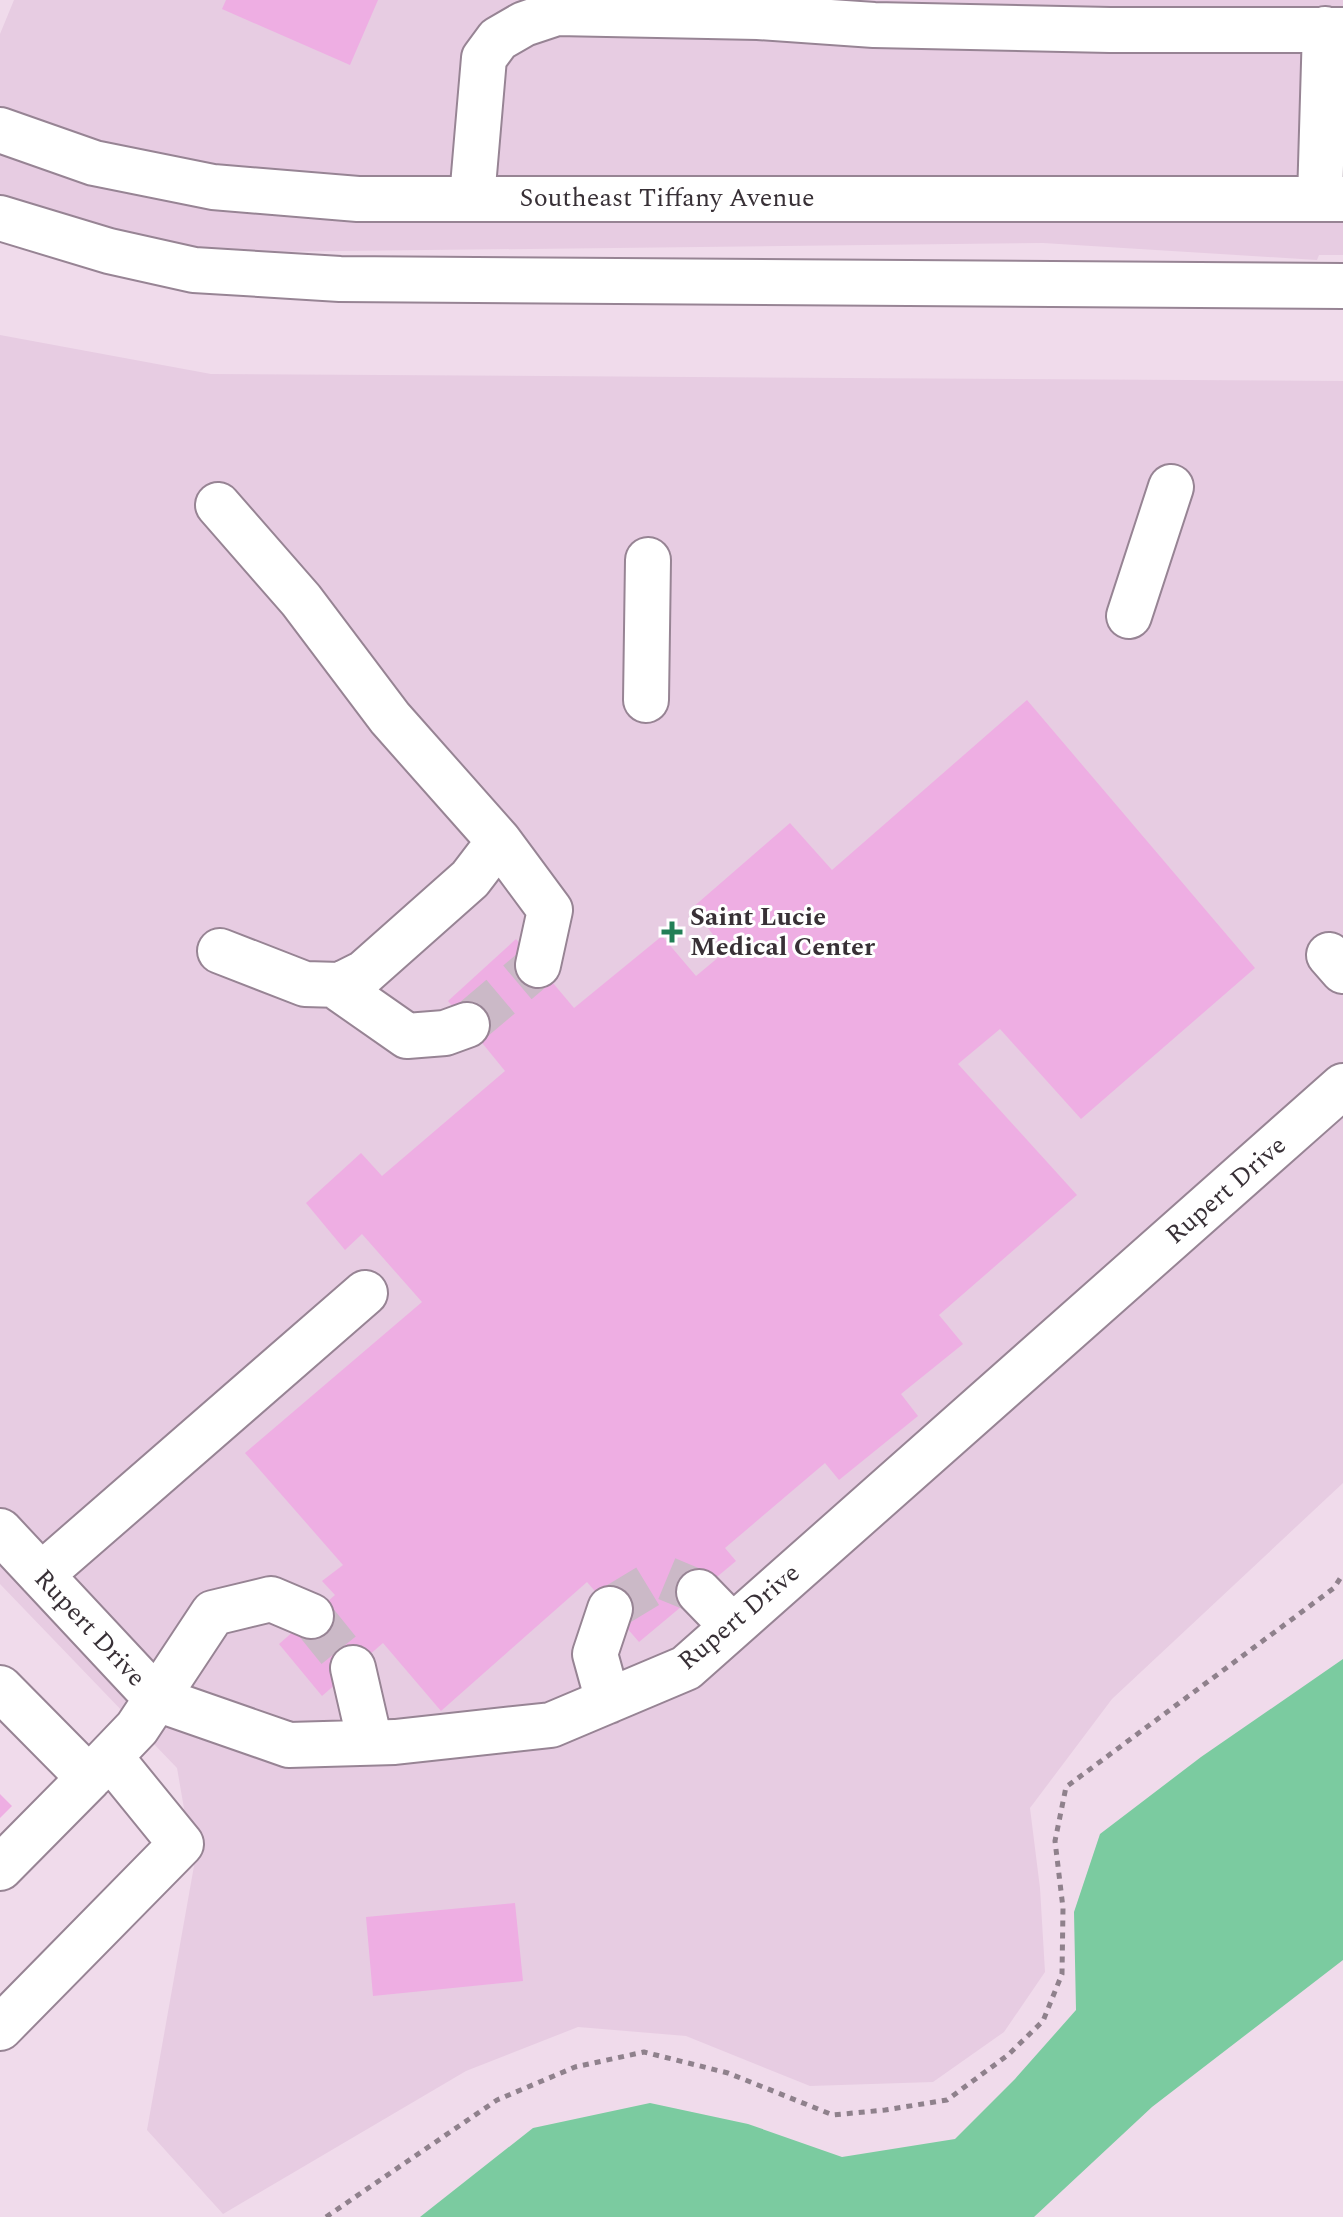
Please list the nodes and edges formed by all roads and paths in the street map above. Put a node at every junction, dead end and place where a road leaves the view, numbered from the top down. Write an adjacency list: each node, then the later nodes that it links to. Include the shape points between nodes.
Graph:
1 (758, 9): 2 (street, via 874,25); 6 (street, via 557,13 498,39 484,58)
2 (1110, 15): 3 (street)
3 (1222, 15): 4 (street)
4 (1334, 30): 7 (street)
5 (0, 130): 6 (street, Southeast Tiffany Avenue, via 94,163 213,187 358,199)
6 (472, 198): 7 (street, Southeast Tiffany Avenue)
7 (1331, 199)
8 (0, 218): 9 (street, via 194,270 340,279)
9 (1343, 286)
10 (1171, 487): 13 (street)
11 (218, 505): 15 (street, via 301,600 390,718)
12 (648, 560): 14 (street)
13 (1129, 616)
14 (646, 700)
15 (499, 841): 17 (street, via 550,910); 18 (street, via 470,879 364,973)
16 (220, 951): 18 (street, via 305,984)
17 (538, 965)
18 (334, 985): 19 (street, via 407,1036)
19 (467, 1025)
20 (1343, 1086): 28 (street, Rupert Drive)
21 (365, 1293): 24 (street)
22 (0, 1531): 24 (street, Rupert Drive)
23 (1343, 1574): 37 (path, via 1334,1588 1066,1787 1055,1841 1063,1908 1062,1974 1043,2021 1008,2055 947,2100 833,2115 728,2073 644,2052 575,2067 497,2100)
24 (41, 1575): 31 (street, Rupert Drive)
25 (699, 1592): 28 (street)
26 (610, 1609): 32 (street, via 595,1654)
27 (311, 1616): 31 (street, via 271,1599 213,1613)
28 (732, 1626): 32 (street, Rupert Drive, via 686,1668)
29 (353, 1668): 33 (street)
30 (0, 1688): 34 (street)
31 (157, 1699): 33 (street, Rupert Drive, via 289,1745); 34 (street)
32 (608, 1701): 33 (street, Rupert Drive, via 551,1725)
33 (370, 1742)
34 (100, 1768): 35 (street); 36 (street, via 181,1844)
35 (0, 1868)
36 (0, 2028)
37 (326, 2217)

